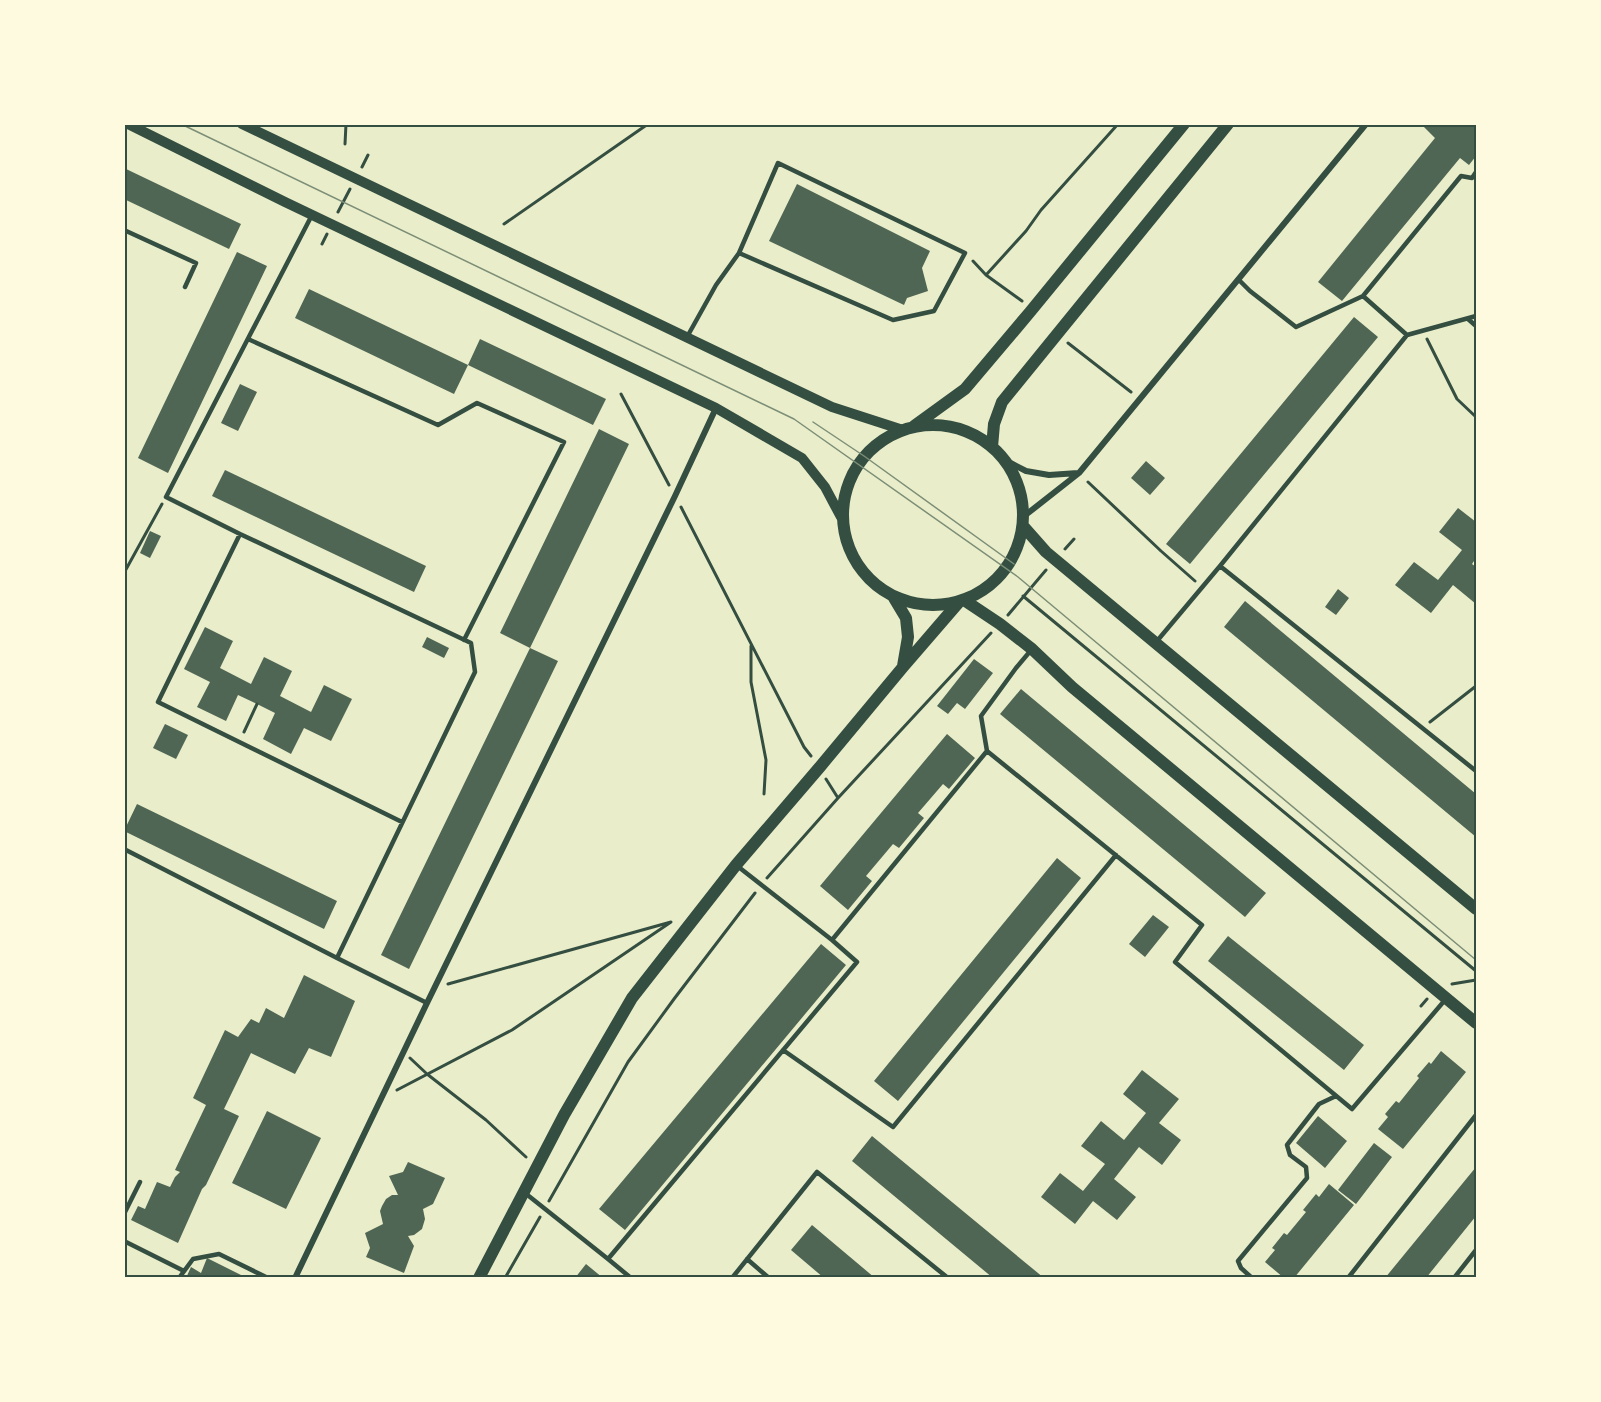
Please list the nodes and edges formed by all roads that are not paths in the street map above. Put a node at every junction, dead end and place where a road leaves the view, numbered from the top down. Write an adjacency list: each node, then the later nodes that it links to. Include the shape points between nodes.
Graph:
1 (128, 124): 8 (street)
2 (242, 124): 18 (street)
3 (1184, 124): 21 (main road, via 965,389)
4 (1228, 124): 22 (main road, via 1002,402 994,424)
5 (1366, 124): 11 (street)
6 (1476, 172): 7 (lane)
7 (1474, 177): 13 (lane, via 1461,176)
8 (312, 215): 19 (lane); 20 (street)
9 (124, 230): 12 (lane, via 196,263)
10 (739, 253): 10 (lane, via 778,163 965,253 934,311 893,320); 18 (lane)
11 (1238, 279): 13 (lane, via 1296,327); 24 (street)
12 (184, 287)
13 (1364, 296): 17 (lane)
14 (1476, 316): 15 (lane)
15 (1468, 319): 16 (lane); 17 (lane)
16 (1476, 326)
17 (1407, 335): 28 (lane)
18 (687, 337): 21 (street, via 832,407)
19 (248, 339): 27 (lane, via 166,497); 31 (lane, via 438,425 477,403 564,442)
20 (716, 408): 25 (street, via 802,458 825,487); 45 (street)
21 (908, 428): 22 (main road, via 942,425 969,432); 25 (main road, via 881,440 857,464 845,489)
22 (992, 447): 23 (main road)
23 (1005, 460): 24 (street, via 1026,471 1049,475); 26 (main road, via 1021,496)
24 (1079, 473): 26 (street)
25 (841, 517): 29 (main road, via 845,542 856,565 873,584)
26 (1023, 521): 30 (main road, via 1018,544 1006,568 994,582); 32 (main road, via 1046,552)
27 (240, 534): 31 (lane); 37 (lane, via 158,702)
28 (1220, 567): 32 (lane); 36 (lane)
29 (894, 598): 30 (main road, via 938,606); 34 (main road, via 906,618 908,637)
30 (962, 601): 33 (main road); 34 (main road)
31 (464, 640): 37 (lane, via 471,644 475,672)
32 (1156, 643): 41 (main road)
33 (1032, 650): 35 (lane, via 981,716); 44 (main road)
34 (903, 667): 40 (main road)
35 (987, 751): 39 (lane); 42 (lane)
36 (1476, 771)
37 (402, 822): 43 (lane)
38 (124, 849): 43 (lane)
39 (1116, 855): 47 (lane, via 893,1127); 48 (lane, via 1202,925 1174,962)
40 (736, 865): 42 (lane); 51 (main road, via 632,998)
41 (1476, 909)
42 (832, 940): 47 (lane, via 857,962)
43 (337, 958): 45 (lane)
44 (1446, 998): 46 (main road); 48 (lane, via 1352,1109)
45 (427, 1003): 60 (street)
46 (1476, 1023)
47 (783, 1050): 55 (lane)
48 (1336, 1096): 66 (lane, via 1319,1104 1287,1145 1290,1155 1306,1167 1307,1178 1238,1261)
49 (1476, 1115): 67 (lane)
50 (140, 1182): 52 (lane)
51 (524, 1192): 55 (lane); 61 (main road)
52 (124, 1214)
53 (124, 1241): 57 (lane)
54 (1476, 1250): 68 (lane)
55 (608, 1259): 62 (lane)
56 (747, 1259): 63 (lane); 64 (lane); 65 (lane, via 817,1172)
57 (184, 1271): 58 (lane); 59 (lane, via 193,1258 219,1254)
58 (178, 1278)
59 (268, 1278)
60 (295, 1278)
61 (479, 1278)
62 (631, 1278)
63 (732, 1278)
64 (768, 1278)
65 (948, 1278)
66 (1251, 1278)
67 (1348, 1278)
68 (1454, 1278)

